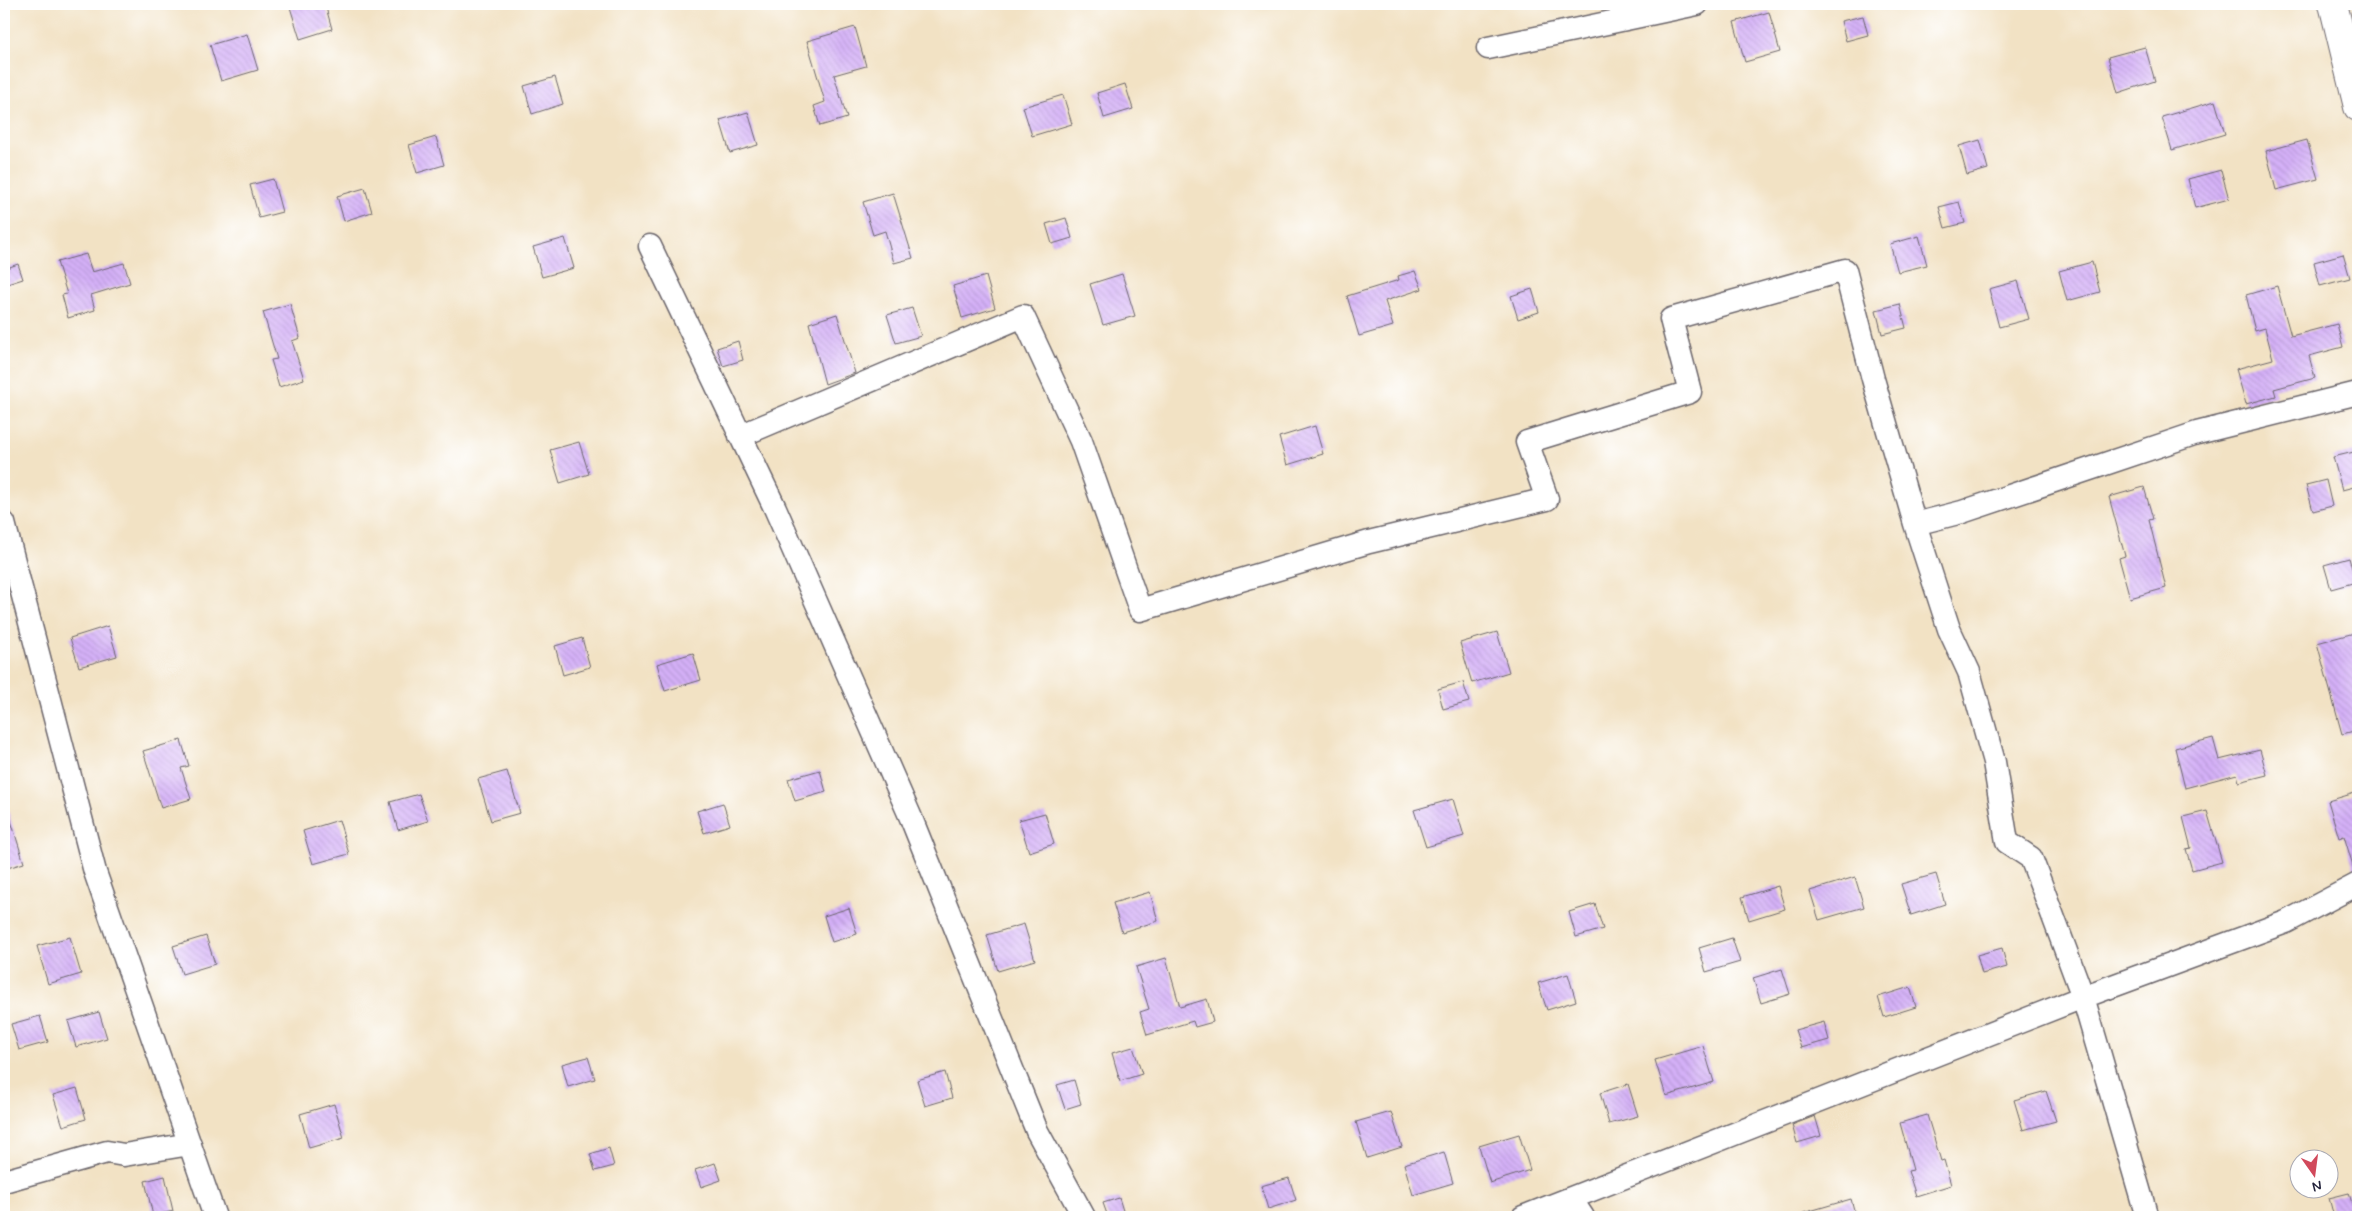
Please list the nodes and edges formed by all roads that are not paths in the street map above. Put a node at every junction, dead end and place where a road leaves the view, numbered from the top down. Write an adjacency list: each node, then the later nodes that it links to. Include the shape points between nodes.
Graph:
1 (1697, 4): 3 (street)
2 (2333, 4): 4 (main road)
3 (1488, 48)
4 (2358, 107)
5 (650, 246): 7 (street)
6 (2358, 393): 9 (street, via 2197,433 1962,512)
7 (740, 436): 9 (street, via 1023,316 1081,441 1140,610 1369,542 1547,499 1527,442 1690,392 1671,319 1845,270); 16 (street, via 775,508 911,818 1037,1131)
8 (4, 523): 12 (street, via 95,872)
9 (1916, 524): 11 (street, via 1949,629 1969,672 1994,762 2007,842 2031,858)
10 (2358, 884): 11 (street, via 2286,922)
11 (2083, 997): 14 (street); 18 (street)
12 (190, 1144): 13 (street, via 124,1154 107,1152); 15 (street)
13 (4, 1181)
14 (1577, 1208): 17 (street)
15 (215, 1217)
16 (1084, 1217)
17 (1523, 1217)
18 (2147, 1217)

